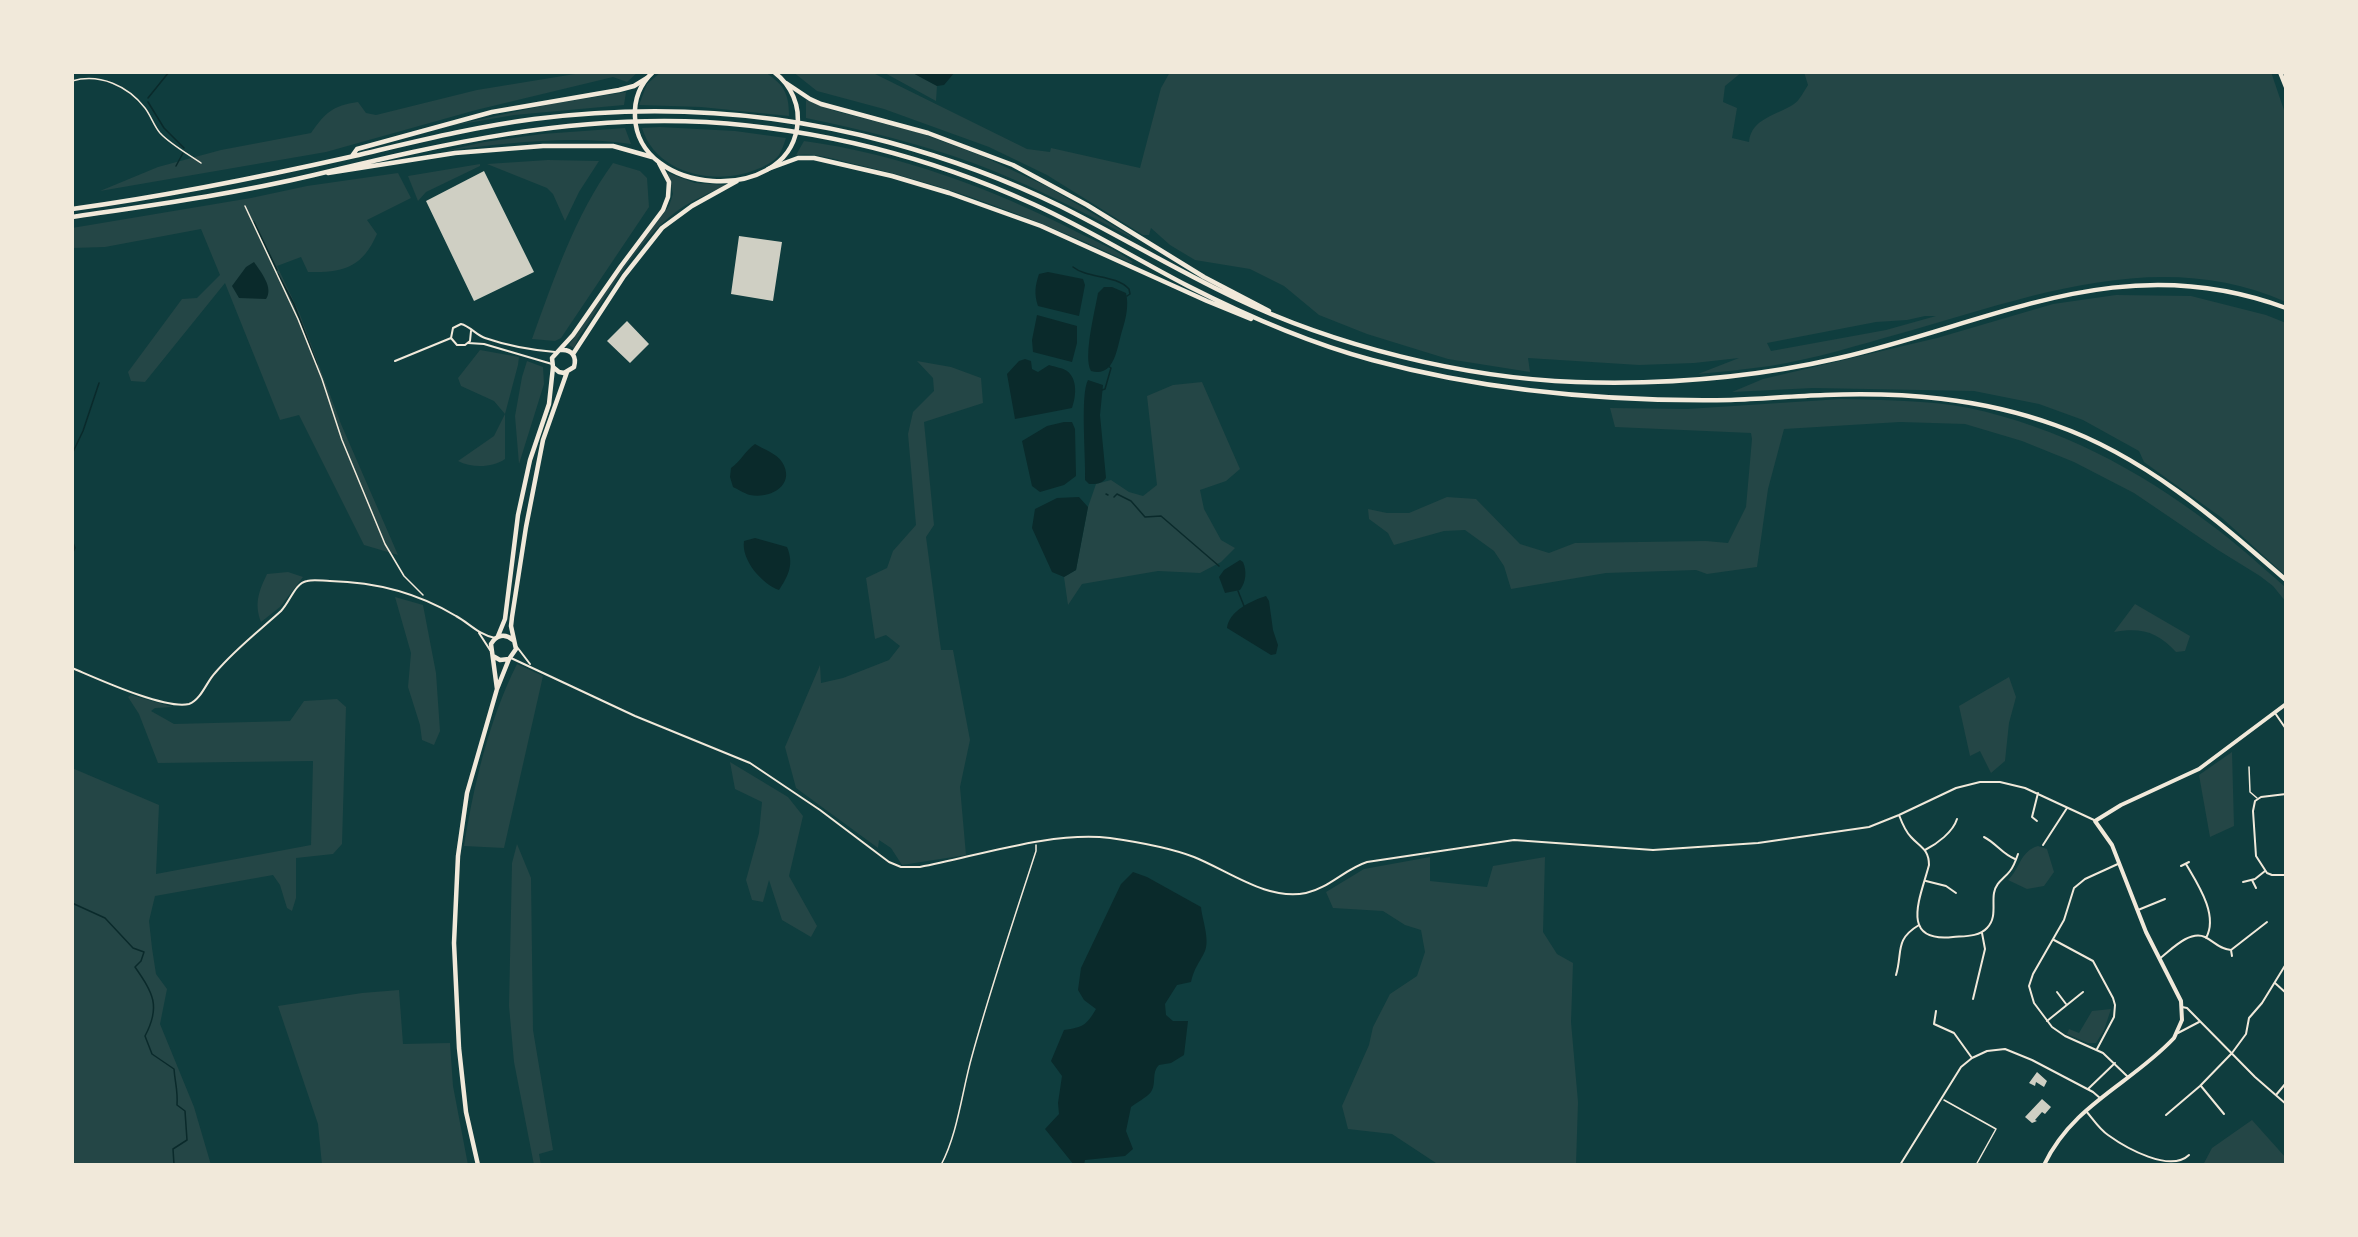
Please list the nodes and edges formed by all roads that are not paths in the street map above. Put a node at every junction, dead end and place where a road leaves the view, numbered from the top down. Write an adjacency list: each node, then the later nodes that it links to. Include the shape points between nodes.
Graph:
1 (653, 72): 4 (highway)
2 (774, 72): 5 (highway)
3 (2280, 72): 6 (highway)
4 (647, 78): 7 (highway, via 620,90 464,119 357,150); 8 (highway, via 636,99 635,124 640,141)
5 (786, 83): 10 (highway, via 797,109 796,133 784,155); 16 (highway, via 821,104 928,133 1013,165 1065,192 1204,277)
6 (2286, 87)
7 (352, 156): 13 (highway, via 235,182); 16 (highway, via 482,127 615,112 698,112 813,125 912,149 1009,183 1074,213 1207,285)
8 (652, 157): 9 (highway); 11 (highway, via 613,146 543,146 455,153)
9 (659, 163): 12 (highway, via 699,180); 21 (highway, via 669,182 663,210)
10 (768, 169): 12 (highway); 17 (highway, via 798,158 814,158 949,193 1041,226 1238,315)
11 (314, 175): 14 (highway); 17 (highway, via 487,136 561,125 649,121 784,130 890,152 989,185 1055,214 1196,290)
12 (742, 179): 22 (highway, via 692,206 662,228 624,276)
13 (72, 209)
14 (72, 217)
15 (2286, 308): 16 (highway, via 2196,286 2159,284 2094,289 2050,297 1844,357 1730,377 1642,383 1571,382 1474,372 1368,348)
16 (1293, 323)
17 (1274, 326): 26 (highway, via 1372,360 1472,382 1572,396 1734,400 1894,395 1941,397 1998,407 2059,426 2133,462 2231,532)
18 (471, 332): 19 (street, via 467,326 458,325); 20 (street); 21 (street, via 507,345)
19 (451, 338): 20 (street, via 457,345); 23 (street)
20 (468, 343): 24 (street, via 484,344)
21 (558, 351): 22 (highway); 24 (highway, via 552,358)
22 (573, 354): 25 (highway, via 574,365)
23 (395, 361)
24 (553, 365): 25 (highway, via 559,372); 28 (highway, via 549,404 530,460 518,515 505,619)
25 (567, 372): 29 (highway, via 535,473 512,617)
26 (2286, 580)
27 (478, 632): 28 (street); 31 (street); 34 (street, via 430,602 375,585 309,580 301,583 283,609 233,652 189,704 124,691)
28 (496, 637): 29 (highway); 31 (highway, via 491,642)
29 (513, 640): 30 (highway)
30 (515, 646): 32 (highway); 33 (street)
31 (491, 652): 32 (highway, via 500,660); 35 (highway)
32 (510, 658): 33 (street); 35 (highway)
33 (532, 666): 44 (street, via 635,716 756,767 898,866 920,867 1060,838 1094,837 1155,846 1194,857 1261,887 1294,894 1316,890 1367,862 1506,841 1692,849 1860,829)
34 (72, 668)
35 (497, 689): 110 (highway, via 464,806 455,911 462,1088)
36 (2286, 704): 37 (main road)
37 (2275, 713): 38 (street); 46 (main road, via 2199,769)
38 (2286, 729)
39 (2249, 766): 42 (lane, via 2250,792)
40 (2038, 793): 43 (street); 44 (street, via 2009,783 1973,783); 47 (street, via 2032,816)
41 (2286, 794): 42 (street)
42 (2258, 799): 59 (street, via 2253,807 2254,849)
43 (2067, 808): 46 (street); 53 (street)
44 (1899, 815): 54 (street, via 1911,837)
45 (1957, 819): 48 (street)
46 (2095, 820): 57 (main road)
47 (2037, 821)
48 (1955, 826): 49 (street); 54 (street)
49 (1959, 828)
50 (1984, 837): 51 (street)
51 (1989, 840): 52 (street); 56 (street, via 2002,853)
52 (1987, 844)
53 (2043, 845)
54 (1926, 850): 62 (street, via 1929,861)
55 (2018, 854): 56 (street)
56 (2016, 859): 74 (street, via 1997,885 1992,919)
57 (2120, 863): 69 (main road); 76 (street, via 2074,888)
58 (2181, 866): 75 (street, via 2187,863 2201,890 2210,917)
59 (2265, 871): 60 (street); 61 (street)
60 (2286, 875)
61 (2252, 880): 63 (street); 65 (street)
62 (1925, 881): 66 (street); 72 (street, via 1917,910)
63 (2242, 882)
64 (1955, 885): 66 (street)
65 (2256, 888)
66 (1951, 889): 67 (street)
67 (1956, 893)
68 (2165, 899): 69 (street)
69 (2138, 910): 79 (main road)
70 (2259, 922): 73 (street)
71 (2267, 922): 73 (street)
72 (1919, 925): 74 (street, via 1927,934 1939,938); 81 (street, via 1902,939)
73 (2262, 926): 77 (street)
74 (1982, 933): 88 (street, via 1985,949)
75 (2206, 938): 77 (street); 79 (street, via 2190,937)
76 (2054, 940): 92 (street, via 2029,986 2031,998); 95 (street, via 2093,961 2113,998 2114,1017)
77 (2231, 950): 78 (street)
78 (2232, 956)
79 (2159, 959): 90 (main road)
80 (2286, 964): 84 (street)
81 (1898, 970): 82 (street); 83 (street)
82 (1902, 972)
83 (1896, 975)
84 (2275, 983): 87 (street); 96 (street, via 2249,1018 2244,1038)
85 (2057, 992): 89 (street)
86 (2083, 992): 89 (street)
87 (2286, 993)
88 (1973, 999)
89 (2067, 1005): 92 (street)
90 (2182, 1007): 93 (street); 94 (main road)
91 (1936, 1011): 97 (street, via 1934,1024 1954,1033)
92 (2047, 1021): 95 (street, via 2060,1033)
93 (2199, 1022): 94 (street); 96 (street)
94 (2178, 1033): 99 (main road)
95 (2097, 1049): 98 (street)
96 (2232, 1053): 101 (street); 103 (street)
97 (1972, 1058): 102 (street, via 1993,1048 2005,1049); 111 (street, via 1961,1067)
98 (2115, 1063): 99 (street); 102 (street)
99 (2127, 1076): 104 (main road)
100 (2286, 1083): 103 (street)
101 (2200, 1086): 107 (street); 108 (street)
102 (2088, 1089): 104 (street)
103 (2276, 1095): 105 (street)
104 (2100, 1098): 106 (main road)
105 (2286, 1104)
106 (2086, 1111): 109 (street, via 2107,1135 2149,1157 2170,1162); 112 (main road, via 2056,1142)
107 (2224, 1114)
108 (2166, 1115)
109 (2189, 1155)
110 (478, 1165)
111 (1900, 1165)
112 (2044, 1165)

